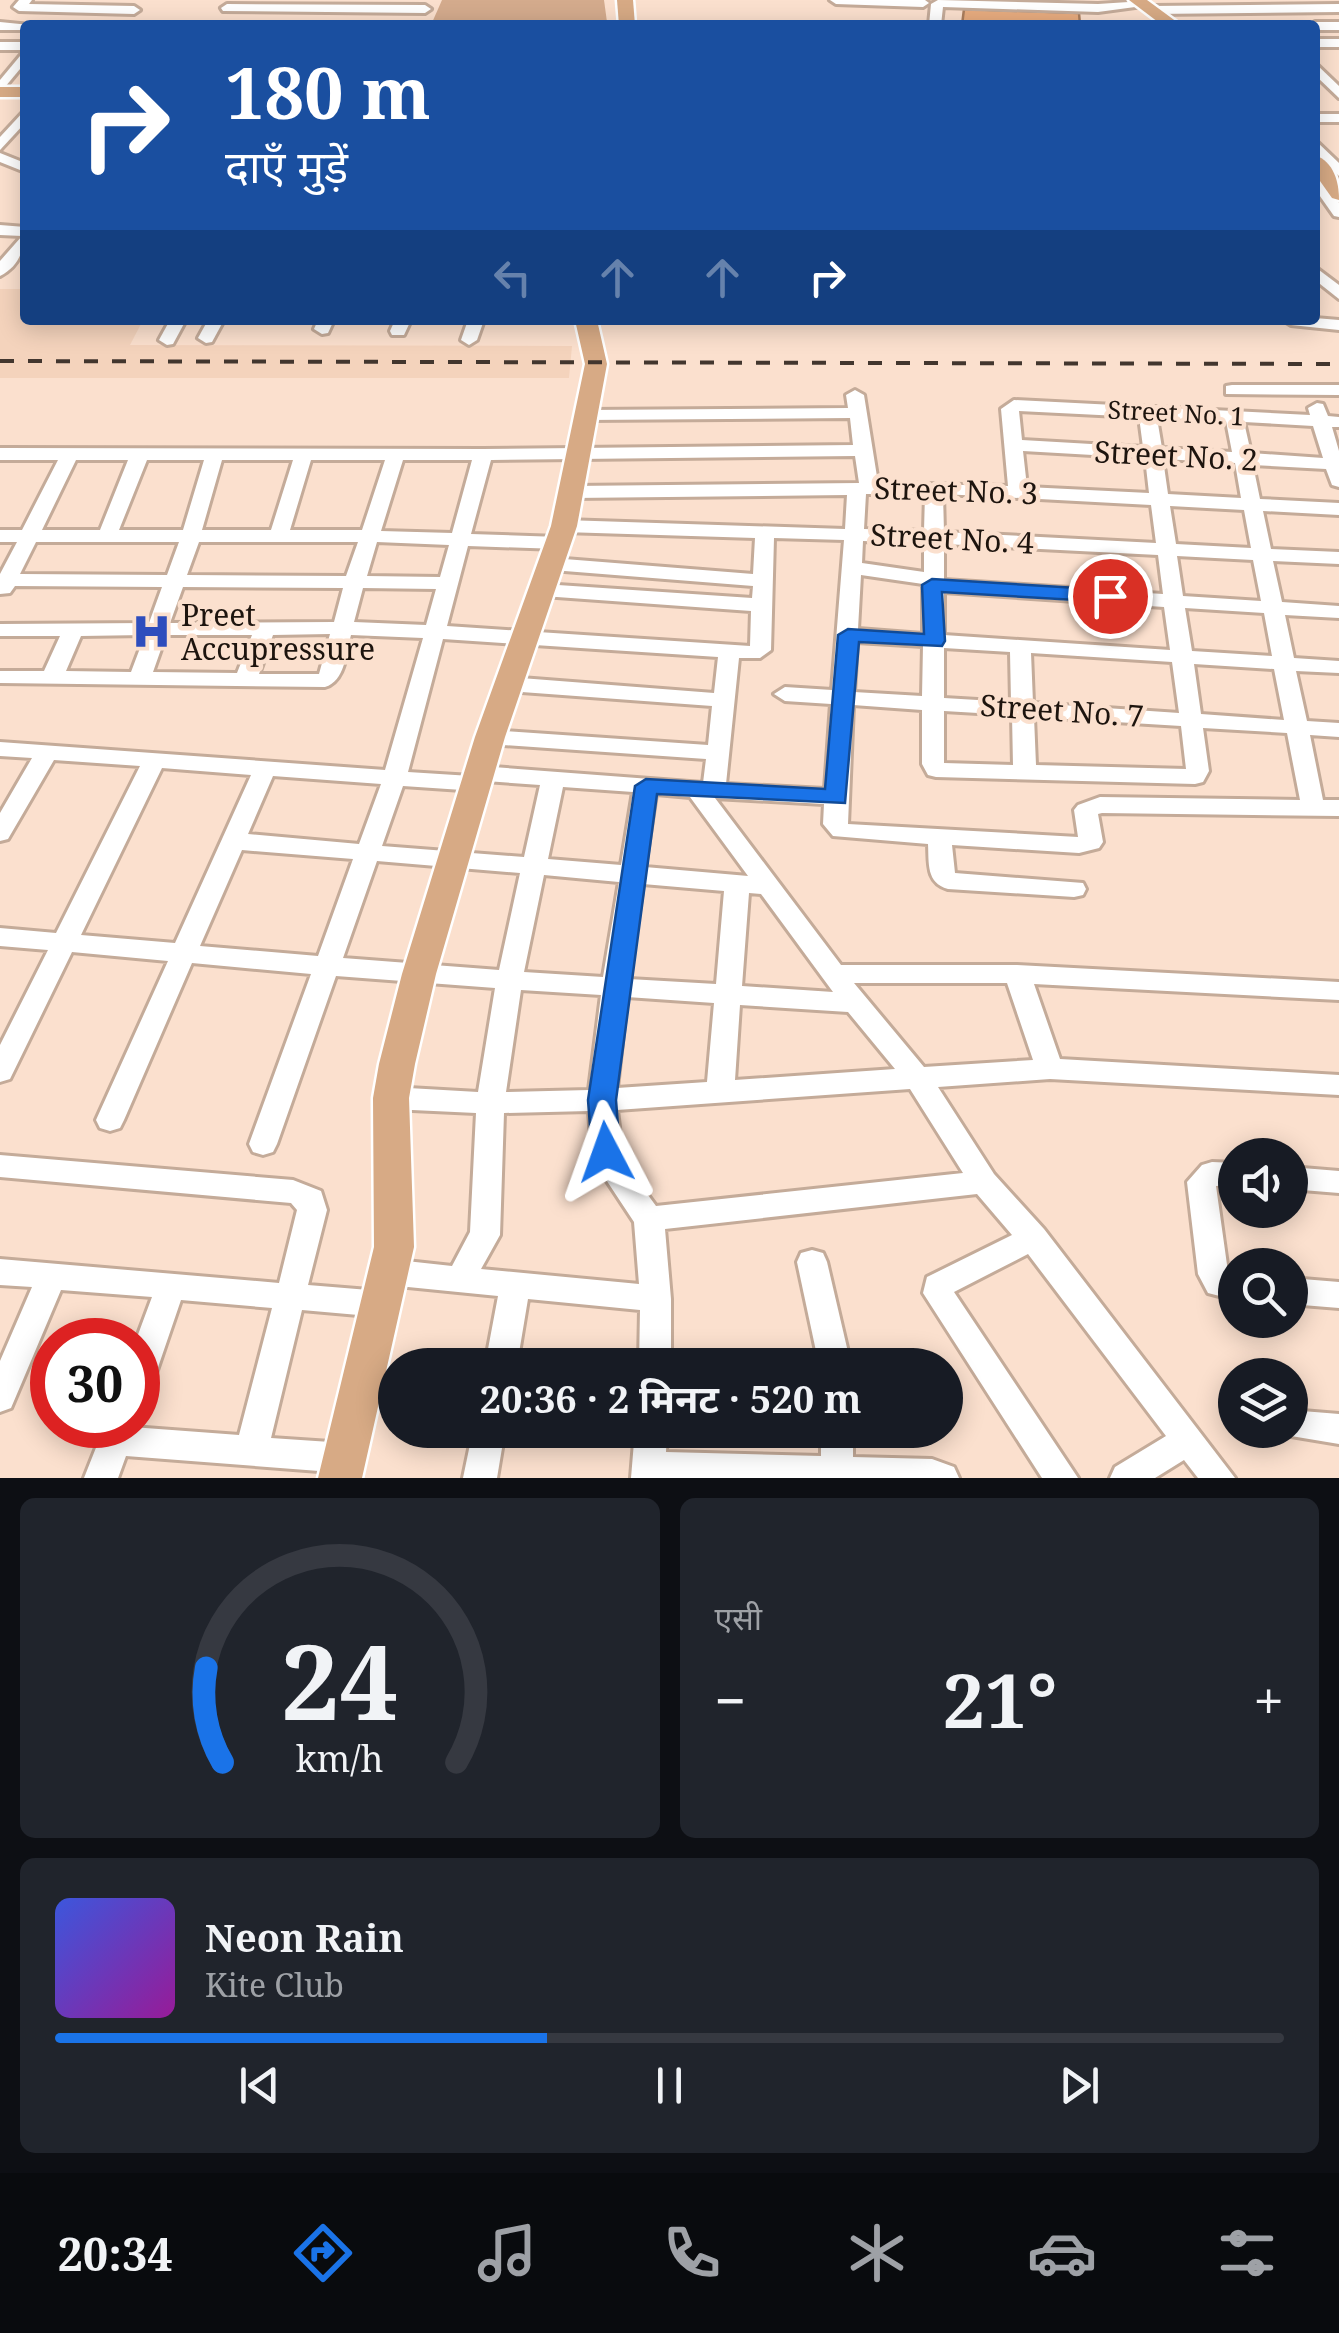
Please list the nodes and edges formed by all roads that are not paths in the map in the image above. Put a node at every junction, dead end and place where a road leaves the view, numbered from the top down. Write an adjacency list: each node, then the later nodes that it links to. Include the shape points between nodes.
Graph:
1 (147, 0): 15 (street)
2 (836, 0): 4 (street)
3 (984, 0): 8 (street)
4 (932, 2): 8 (street)
5 (22, 4): 12 (street); 14 (street)
6 (229, 4): 7 (street)
7 (335, 4): 11 (street)
8 (1031, 4): 9 (street)
9 (1143, 4): 10 (street); 18 (main road)
10 (1264, 4): 13 (street)
11 (427, 5)
12 (0, 7)
13 (1339, 8)
14 (57, 10): 15 (street); 16 (street)
15 (134, 10): 17 (street)
16 (49, 20)
17 (126, 20)
18 (1165, 20)
19 (20, 65): 21 (street)
20 (1323, 70): 22 (street)
21 (0, 90)
22 (1335, 97)
23 (20, 121): 25 (street)
24 (1320, 143): 27 (street)
25 (1, 148)
26 (1320, 168): 28 (main road)
27 (1339, 172)
28 (1339, 194)
29 (20, 246): 30 (street)
30 (0, 271)
31 (175, 325): 36 (street)
32 (213, 325): 35 (street)
33 (474, 325): 37 (street)
34 (587, 325): 42 (main road, via 596,364)
35 (206, 338)
36 (167, 340)
37 (469, 340)
38 (1232, 390): 39 (street)
39 (1313, 390): 40 (street); 44 (street)
40 (1339, 390)
41 (1147, 410): 43 (street, Street No. 1); 45 (street, Street No. 1, via 1014,405); 53 (street)
42 (586, 415): 46 (street, via 855,404); 52 (main road)
43 (1234, 415): 44 (street, Street No. 1); 56 (street)
44 (1330, 421): 57 (street)
45 (1012, 445): 53 (street, Street No. 2); 60 (street)
46 (862, 450): 52 (street); 58 (street)
47 (70, 454): 48 (street); 54 (street); 68 (street)
48 (140, 454): 49 (street); 72 (street)
49 (215, 454): 50 (street); 69 (street)
50 (304, 454): 51 (street); 70 (street)
51 (396, 454): 55 (street); 71 (street)
52 (580, 454): 55 (street); 61 (main road)
53 (1152, 454): 56 (street, Street No. 2); 62 (street)
54 (1, 455)
55 (483, 456): 74 (street)
56 (1244, 459): 57 (street, Street No. 2); 63 (street)
57 (1338, 470)
58 (863, 487): 59 (street, Street No. 3); 61 (street, Street No. 3); 66 (street)
59 (934, 488): 60 (street, Street No. 3); 73 (street)
60 (1018, 491): 62 (street, Street No. 3)
61 (572, 492): 77 (main road)
62 (1158, 499): 63 (street, Street No. 3); 75 (street)
63 (1254, 504): 64 (street, Street No. 3); 76 (street)
64 (1339, 510)
65 (765, 532): 66 (street, Street No. 4); 77 (street, Street No. 4); 81 (street)
66 (854, 534): 73 (street, Street No. 4); 79 (street)
67 (0, 536): 68 (street)
68 (28, 536): 72 (street); 85 (street)
69 (191, 536): 70 (street); 72 (street); 82 (street)
70 (280, 536): 71 (street)
71 (369, 536): 74 (street); 80 (street)
72 (107, 537)
73 (932, 537): 75 (street, Street No. 4); 83 (street)
74 (463, 539): 77 (street); 84 (street)
75 (1167, 548): 76 (street, Street No. 4); 86 (street)
76 (1263, 554): 78 (street, Street No. 4); 88 (street)
77 (555, 556): 81 (street); 87 (street); 97 (main road)
78 (1339, 558)
79 (852, 568): 83 (street); 96 (street)
80 (355, 581): 82 (street); 84 (street); 91 (street)
81 (761, 581): 87 (street)
82 (175, 582): 85 (street); 92 (street)
83 (932, 582): 86 (street); 98 (street)
84 (450, 584): 95 (street)
85 (3, 585)
86 (1173, 600): 88 (street); 101 (street)
87 (759, 605): 100 (street, via 760,650)
88 (1274, 607): 89 (street); 102 (street)
89 (1339, 612)
90 (265, 628): 91 (street); 92 (street); 107 (street)
91 (343, 628): 95 (street); 107 (street, via 325,681)
92 (159, 629): 94 (street); 106 (street)
93 (0, 630): 94 (street)
94 (73, 630): 105 (street)
95 (438, 630): 97 (street); 124 (street)
96 (848, 635): 98 (street); 110 (street)
97 (525, 636): 100 (street); 108 (main road)
98 (934, 641): 99 (street); 112 (street)
99 (1020, 646): 101 (street); 113 (street)
100 (729, 652): 111 (street)
101 (1180, 656): 102 (street); 114 (street)
102 (1285, 663): 103 (street); 115 (street)
103 (1339, 667)
104 (0, 677): 105 (street)
105 (52, 678): 106 (street)
106 (139, 680): 107 (street)
107 (244, 681)
108 (508, 684): 111 (street); 117 (main road)
109 (785, 694): 110 (street, Street No. 7)
110 (844, 696): 112 (street, Street No. 7); 129 (street)
111 (722, 700): 120 (street)
112 (934, 702): 113 (street, Street No. 7); 123 (street, via 936,770)
113 (1024, 706): 114 (street, Street No. 7); 123 (street)
114 (1191, 720): 115 (street, Street No. 7); 123 (street, via 1196,777)
115 (1297, 727): 116 (street, Street No. 7); 130 (street)
116 (1339, 730)
117 (490, 737): 120 (street); 125 (main road)
118 (0, 749): 119 (street)
119 (47, 752): 121 (street); 132 (street)
120 (718, 753): 128 (street)
121 (155, 760): 122 (street); 143 (street)
122 (266, 766): 124 (street); 134 (street)
123 (1025, 774)
124 (395, 777): 125 (street); 135 (street)
125 (478, 778): 126 (street); 136 (main road)
126 (553, 778): 127 (street); 137 (street)
127 (646, 786): 128 (street); 138 (street)
128 (705, 790): 129 (street); 140 (street)
129 (836, 797): 133 (street, via 840,830)
130 (1313, 808): 131 (street); 133 (street, via 1100,804 1086,810 1089,844)
131 (1339, 808)
132 (0, 833)
133 (940, 836): 141 (street, via 948,881)
134 (233, 841): 135 (street); 144 (street)
135 (367, 850): 136 (street); 145 (street)
136 (455, 857): 137 (street); 146 (main road)
137 (535, 864): 138 (street); 149 (street)
138 (633, 873): 139 (street); 150 (street)
139 (738, 883): 140 (street); 152 (street)
140 (768, 886): 147 (street)
141 (1074, 890)
142 (0, 937): 143 (street)
143 (62, 942): 144 (street); 155 (street)
144 (184, 953): 145 (street); 162 (street)
145 (325, 966): 146 (street); 163 (street)
146 (419, 974): 149 (street); 159 (main road)
147 (834, 974): 148 (street); 153 (street)
148 (1017, 974): 151 (street); 154 (street)
149 (510, 978): 150 (street); 161 (street)
150 (616, 985): 152 (street); 160 (street)
151 (1339, 991)
152 (727, 992): 153 (street); 158 (street)
153 (856, 1004): 156 (street)
154 (1050, 1070): 156 (street); 157 (street)
155 (0, 1072)
156 (918, 1079): 158 (street); 167 (street)
157 (1339, 1085)
158 (720, 1093): 160 (street)
159 (392, 1098): 161 (street); 178 (main road, via 396,1224)
160 (602, 1100): 161 (street); 169 (street, via 611,1166)
161 (490, 1103): 174 (street, via 486,1234 470,1254)
162 (110, 1120)
163 (263, 1144)
164 (0, 1166): 181 (street, via 304,1194 312,1210)
165 (1218, 1173): 175 (street, via 1202,1182)
166 (1308, 1179): 168 (street)
167 (984, 1182): 169 (street); 170 (street)
168 (1339, 1182)
169 (650, 1219): 182 (street)
170 (1033, 1238): 191 (street); 203 (street, via 938,1286 938,1293)
171 (812, 1262): 186 (street)
172 (0, 1272): 173 (street)
173 (52, 1275): 176 (street); 187 (street)
174 (463, 1280): 177 (street); 178 (street)
175 (1218, 1281)
176 (171, 1286): 181 (street); 183 (street)
177 (515, 1286): 182 (street); 184 (street)
178 (385, 1288): 181 (street); 196 (main road)
179 (1308, 1292): 180 (street)
180 (1339, 1295)
181 (290, 1296): 195 (street)
182 (656, 1299): 185 (street)
183 (160, 1318)
184 (504, 1348)
185 (655, 1348)
186 (831, 1348)
187 (0, 1398)
188 (1308, 1426): 189 (street)
189 (1339, 1429)
190 (160, 1439): 195 (street)
191 (1187, 1440): 204 (street); 205 (street)
192 (113, 1448): 200 (street)
193 (486, 1448): 201 (street)
194 (837, 1448): 198 (street)
195 (251, 1452): 196 (street)
196 (342, 1468)
197 (648, 1472): 199 (street)
198 (836, 1474): 199 (street); 202 (street)
199 (802, 1475)
200 (102, 1478)
201 (480, 1478)
202 (942, 1478)
203 (1061, 1478)
204 (1128, 1478)
205 (1218, 1478)

